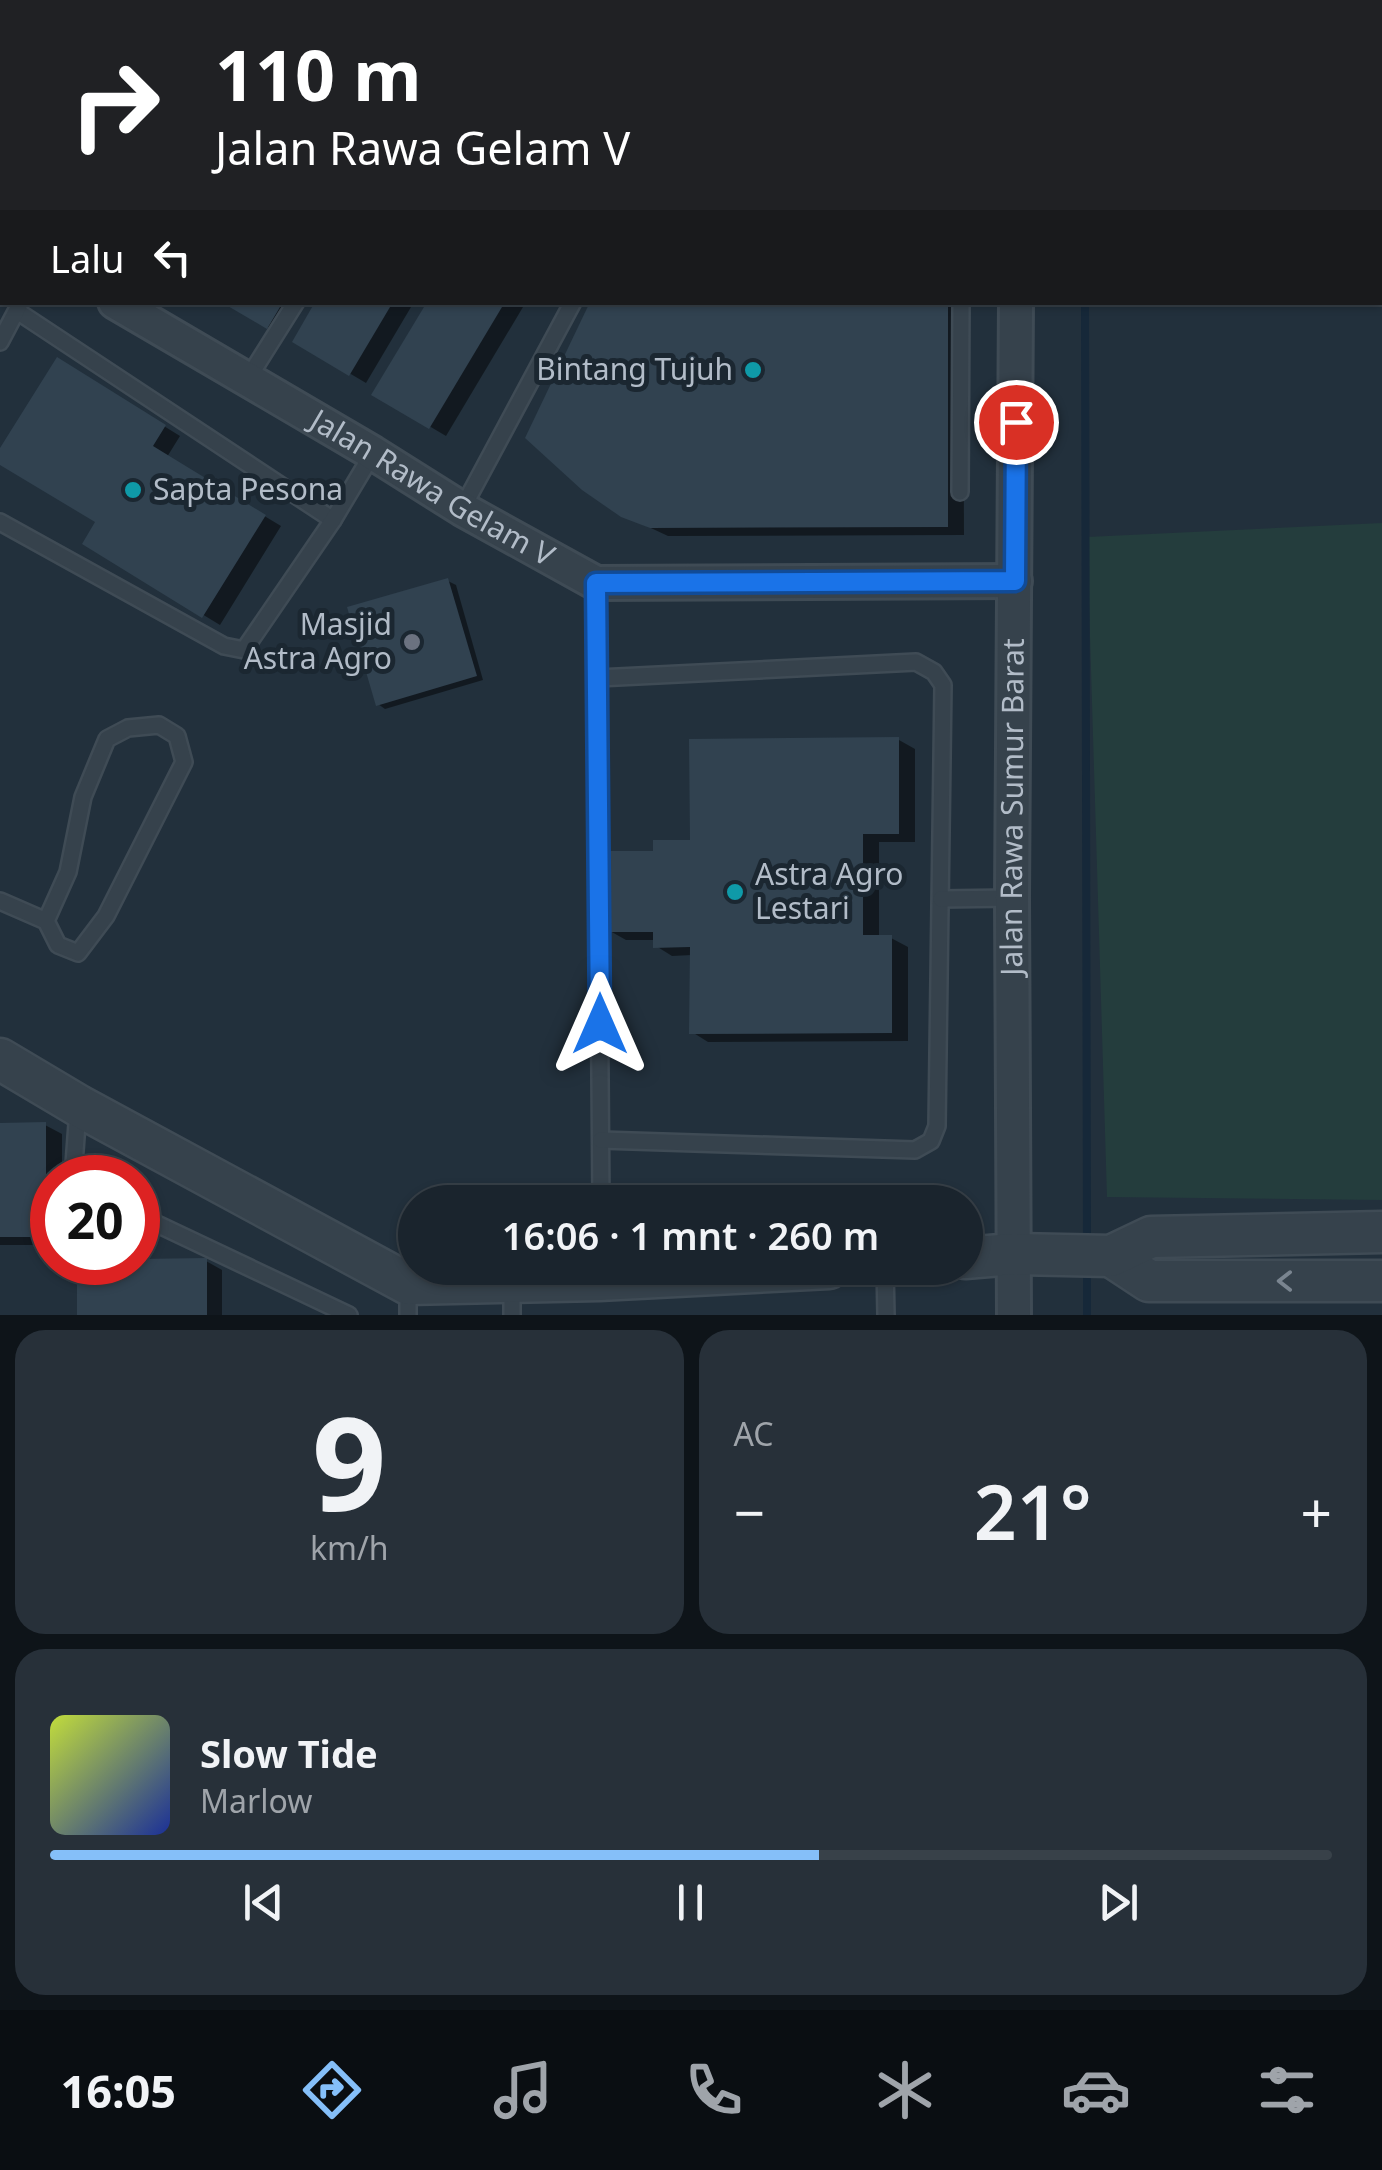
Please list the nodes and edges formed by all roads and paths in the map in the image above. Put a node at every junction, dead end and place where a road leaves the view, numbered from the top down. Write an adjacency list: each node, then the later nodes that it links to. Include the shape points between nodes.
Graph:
1 (121, 305): 8 (street, Jalan Rawa Gelam V, via 155,319)
2 (294, 305): 8 (lane)
3 (571, 305): 11 (lane)
4 (961, 305): 10 (lane)
5 (1016, 305): 14 (street, Jalan Rawa Sumur Barat)
6 (19, 307): 7 (lane); 12 (lane)
7 (0, 342)
8 (247, 380): 9 (street, Jalan Rawa Gelam V)
9 (373, 453): 11 (street, Jalan Rawa Gelam V); 12 (lane)
10 (960, 492)
11 (462, 509): 15 (street, Jalan Rawa Gelam V)
12 (333, 520): 13 (lane, via 244,650 224,646)
13 (0, 522)
14 (1015, 581): 15 (street, Jalan Rawa Gelam V); 17 (street, Jalan Rawa Sumur Barat)
15 (596, 583): 16 (lane)
16 (598, 678): 18 (lane, via 916,662 934,672 943,685); 23 (lane)
17 (1012, 898): 18 (lane); 28 (street, Jalan Rawa Sumur Barat)
18 (941, 900): 23 (lane, via 932,1141 915,1150)
19 (0, 901): 20 (lane)
20 (46, 921): 20 (lane, via 68,872 82,797 107,739 128,728 159,725 178,736 184,762 88,942 78,954 58,945)
21 (0, 1059): 22 (street)
22 (79, 1106): 24 (lane); 35 (street)
23 (601, 1140): 25 (lane)
24 (76, 1155)
25 (601, 1185)
26 (160, 1225): 36 (lane)
27 (1382, 1232): 29 (street, via 1151,1236)
28 (1032, 1254): 29 (street); 30 (street); 38 (street, Jalan Rawa Sumur Barat)
29 (1103, 1256): 31 (street, one-way to 29, via 1149,1281)
30 (983, 1257)
31 (1382, 1282)
32 (559, 1285): 34 (street)
33 (885, 1285): 37 (lane)
34 (512, 1298): 35 (street)
35 (408, 1300)
36 (349, 1315)
37 (886, 1315)
38 (1014, 1315)

